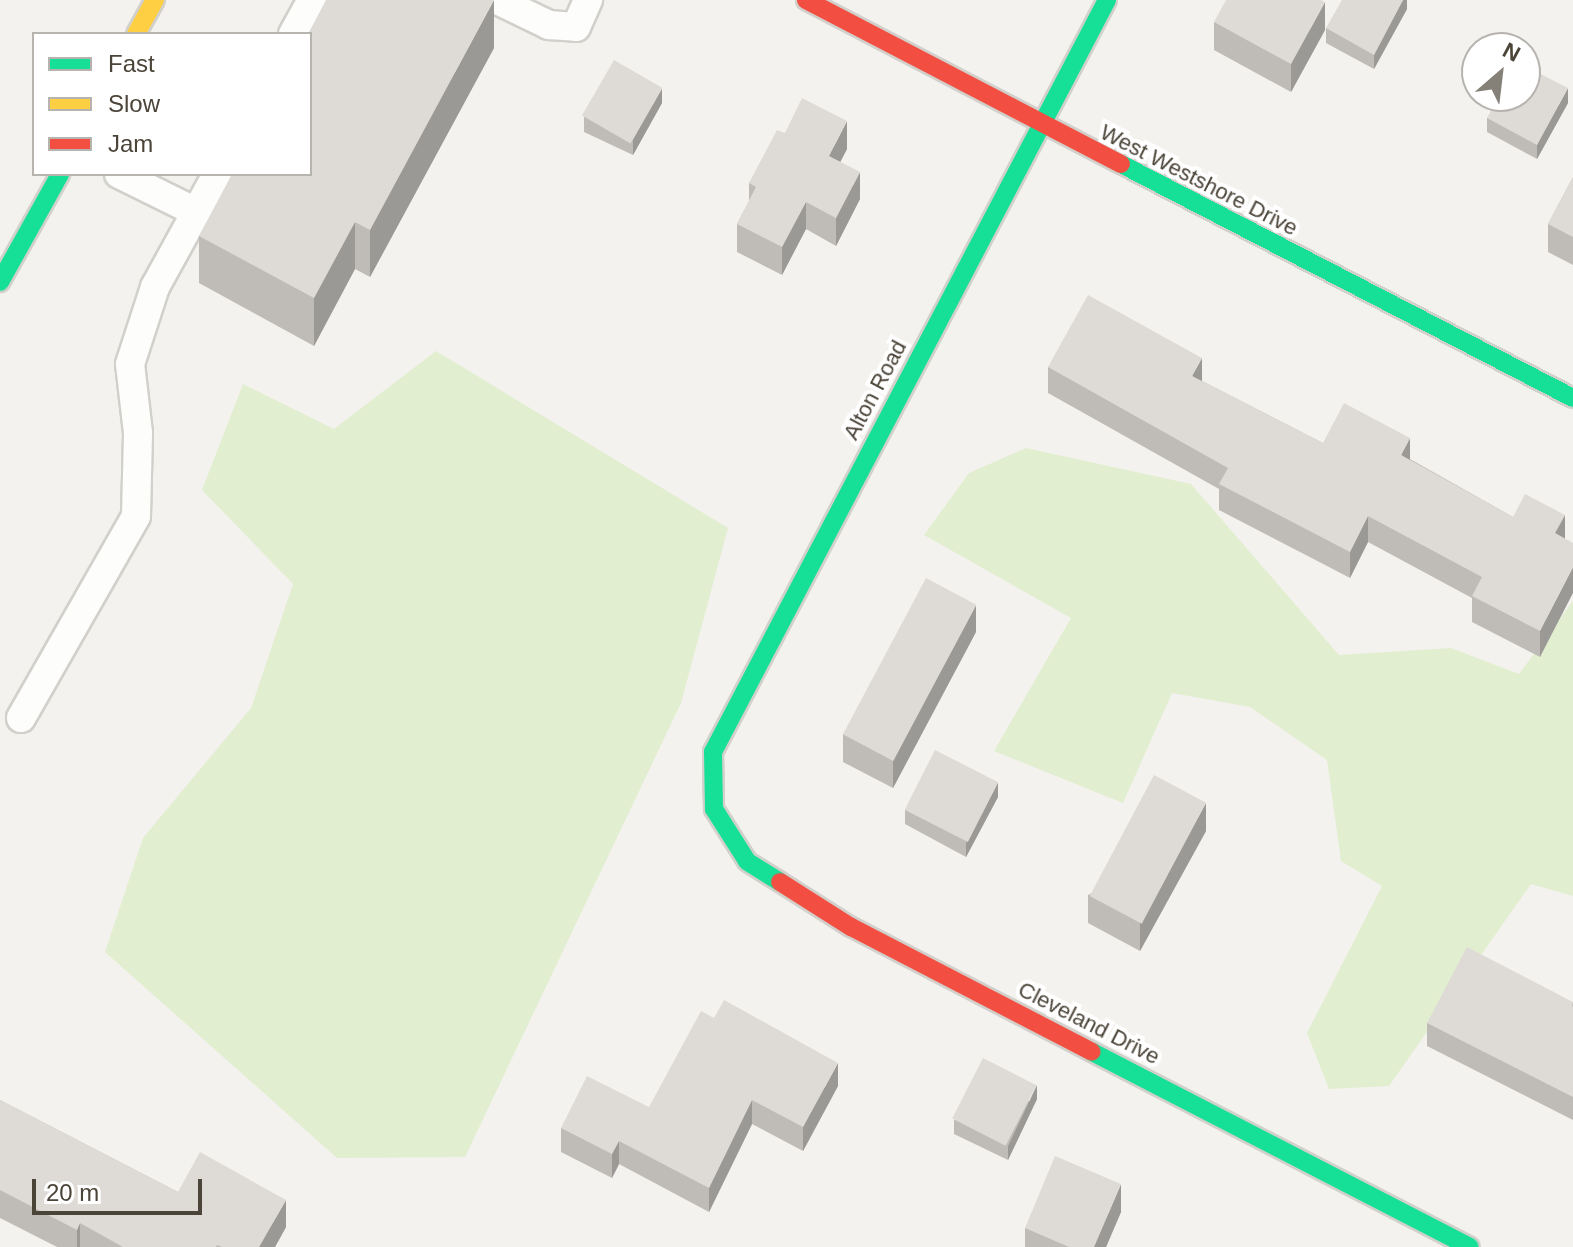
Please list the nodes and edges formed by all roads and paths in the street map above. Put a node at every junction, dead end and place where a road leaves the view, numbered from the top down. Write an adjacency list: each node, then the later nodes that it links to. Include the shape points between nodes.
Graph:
1 (155, 0): 7 (street)
2 (312, 0): 8 (lane)
3 (497, 0): 4 (lane, via 549,25 576,27)
4 (588, 0)
5 (806, 0): 9 (street, West Westshore Drive)
6 (1107, 0): 9 (street, Alton Road)
7 (137, 32)
8 (294, 32)
9 (1041, 126): 15 (street, West Westshore Drive); 17 (street, Alton Road, via 713,752)
10 (59, 176): 14 (street)
11 (123, 176): 13 (lane)
12 (216, 176): 13 (lane)
13 (196, 212): 16 (lane, via 155,287 130,364 138,433 136,516)
14 (0, 282)
15 (1573, 398)
16 (21, 718)
17 (714, 809): 18 (street, Cleveland Drive, via 747,861 851,927)
18 (1470, 1247)

